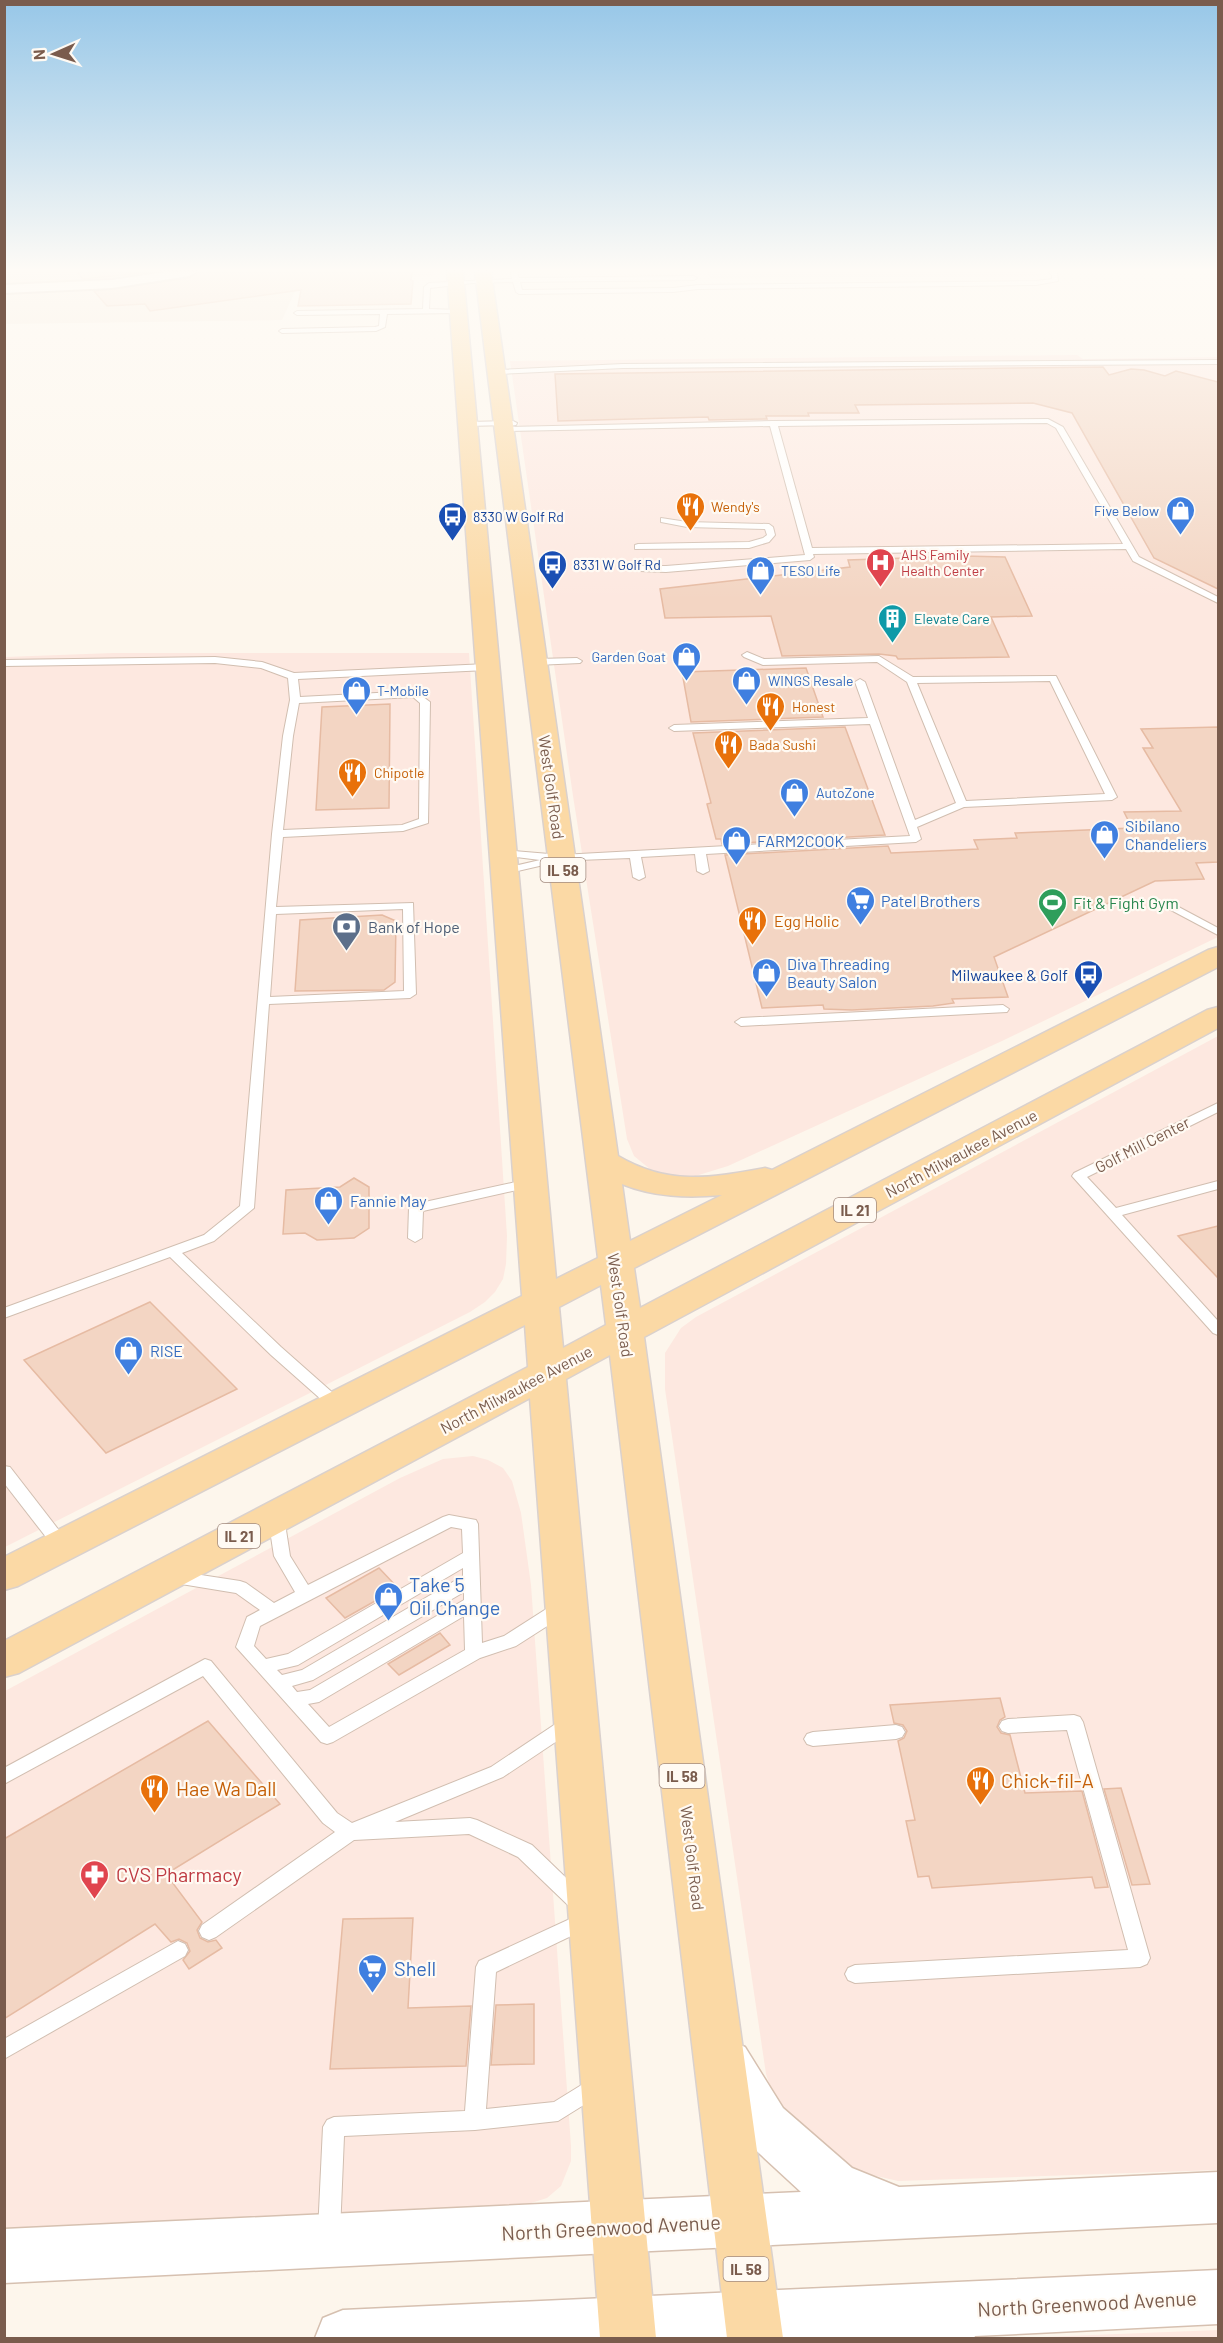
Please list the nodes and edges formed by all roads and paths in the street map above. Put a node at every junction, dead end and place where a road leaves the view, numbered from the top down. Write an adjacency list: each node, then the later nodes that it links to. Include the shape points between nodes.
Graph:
1 (463, 381): 4 (main road)
2 (498, 381): 5 (main road, West Golf Road / IL 58)
3 (773, 423): 5 (lane); 7 (lane, via 1050,422 1060,429); 9 (lane)
4 (466, 424): 5 (lane); 16 (main road)
5 (505, 426): 14 (main road, West Golf Road / IL 58)
6 (664, 520): 8 (lane, via 751,524 770,527 771,535 749,545)
7 (1128, 546): 9 (lane); 11 (lane, via 1139,562)
8 (638, 547)
9 (810, 551): 10 (lane, via 810,557)
10 (640, 568)
11 (1218, 600)
12 (747, 655): 18 (lane, via 763,662 879,659)
13 (577, 661): 14 (lane)
14 (536, 662): 28 (main road, West Golf Road / IL 58)
15 (4, 663): 17 (lane, via 215,660 262,665)
16 (487, 667): 17 (lane); 29 (main road)
17 (293, 676): 20 (lane)
18 (911, 680): 23 (lane); 23 (lane, via 1053,678 1112,797)
19 (860, 682): 21 (lane)
20 (295, 700): 25 (lane); 25 (lane, via 415,694 425,702 424,821 403,828)
21 (874, 721): 22 (lane); 24 (lane)
22 (674, 728)
23 (962, 804): 24 (lane)
24 (911, 825): 26 (lane, via 916,839)
25 (277, 834): 33 (lane)
26 (700, 850): 27 (lane); 30 (lane)
27 (635, 854): 28 (lane); 31 (lane)
28 (561, 858): 29 (lane); 29 (lane); 41 (main road, West Golf Road / IL 58)
29 (504, 862): 43 (main road)
30 (703, 871)
31 (639, 877)
32 (1173, 907): 34 (lane)
33 (270, 911): 36 (lane); 36 (lane, via 410,904 410,994)
34 (1218, 932)
35 (1218, 956): 42 (main road)
36 (263, 1001): 47 (lane, via 247,1208 209,1238)
37 (1003, 1009): 39 (lane)
38 (1218, 1016): 52 (main road, North Milwaukee Avenue / IL 21)
39 (741, 1022)
40 (1216, 1107): 45 (lane, Golf Mill Center, via 1079,1176)
41 (602, 1161): 42 (main road, via 631,1179 674,1188); 48 (main road, West Golf Road / IL 58)
42 (793, 1173): 48 (main road)
43 (531, 1182): 46 (lane, via 416,1208); 49 (main road)
44 (1218, 1185): 45 (lane)
45 (1113, 1213): 51 (lane, Golf Mill Center)
46 (415, 1238)
47 (172, 1251): 50 (lane); 54 (lane)
48 (615, 1264): 49 (main road); 52 (main road, West Golf Road / IL 58)
49 (541, 1301): 53 (main road); 54 (main road)
50 (4, 1313)
51 (1218, 1330)
52 (625, 1332): 53 (main road, North Milwaukee Avenue / IL 21); 81 (main road, West Golf Road / IL 58)
53 (547, 1373): 56 (main road, North Milwaukee Avenue / IL 21); 64 (main road)
54 (338, 1405): 57 (main road)
55 (4, 1471): 57 (lane)
56 (276, 1516): 60 (main road, North Milwaukee Avenue / IL 21); 62 (lane, via 282,1556)
57 (62, 1546): 59 (main road)
58 (471, 1556): 61 (lane); 62 (lane, via 470,1524 449,1521); 68 (lane, via 292,1660)
59 (4, 1575)
60 (165, 1576): 65 (lane, via 240,1587); 67 (main road, North Milwaukee Avenue / IL 21)
61 (472, 1579): 63 (lane); 69 (lane, via 307,1675)
62 (305, 1594): 65 (lane)
63 (473, 1603): 66 (lane); 70 (lane, via 313,1697)
64 (567, 1605): 66 (lane, via 510,1641); 71 (main road)
65 (273, 1611): 68 (lane, via 253,1623 245,1647)
66 (474, 1653): 70 (lane, via 327,1737)
67 (4, 1661)
68 (263, 1666): 69 (lane)
69 (279, 1683): 70 (lane)
70 (294, 1700)
71 (577, 1719): 76 (lane, via 497,1772); 77 (main road)
72 (1008, 1726): 80 (lane, via 1074,1722 1140,1958)
73 (896, 1732): 74 (lane)
74 (813, 1739)
75 (4, 1777): 76 (lane, via 205,1666 330,1818)
76 (350, 1832): 77 (lane, via 470,1826 525,1851); 78 (lane)
77 (593, 1916): 83 (main road); 84 (lane, via 486,1967)
78 (209, 1931)
79 (177, 1950): 82 (lane)
80 (855, 1974)
81 (717, 2048): 86 (main road, via 773,2133 833,2186); 87 (main road, West Golf Road / IL 58)
82 (4, 2050)
83 (607, 2078): 84 (lane, via 558,2111); 88 (main road)
84 (475, 2120): 89 (lane, via 334,2127)
85 (1218, 2198): 86 (main road, North Greenwood Avenue)
86 (896, 2212): 87 (main road, North Greenwood Avenue)
87 (740, 2220): 88 (main road, North Greenwood Avenue); 93 (main road, West Golf Road / IL 58)
88 (619, 2226): 89 (main road, North Greenwood Avenue); 94 (main road)
89 (328, 2240): 90 (main road, North Greenwood Avenue)
90 (4, 2256)
91 (1218, 2297): 92 (main road, North Greenwood Avenue)
92 (1060, 2304): 93 (main road, North Greenwood Avenue); 96 (main road, via 929,2328)
93 (753, 2328): 94 (main road, North Greenwood Avenue)
94 (628, 2331): 95 (main road, North Greenwood Avenue)
95 (363, 2338)
96 (900, 2338)

